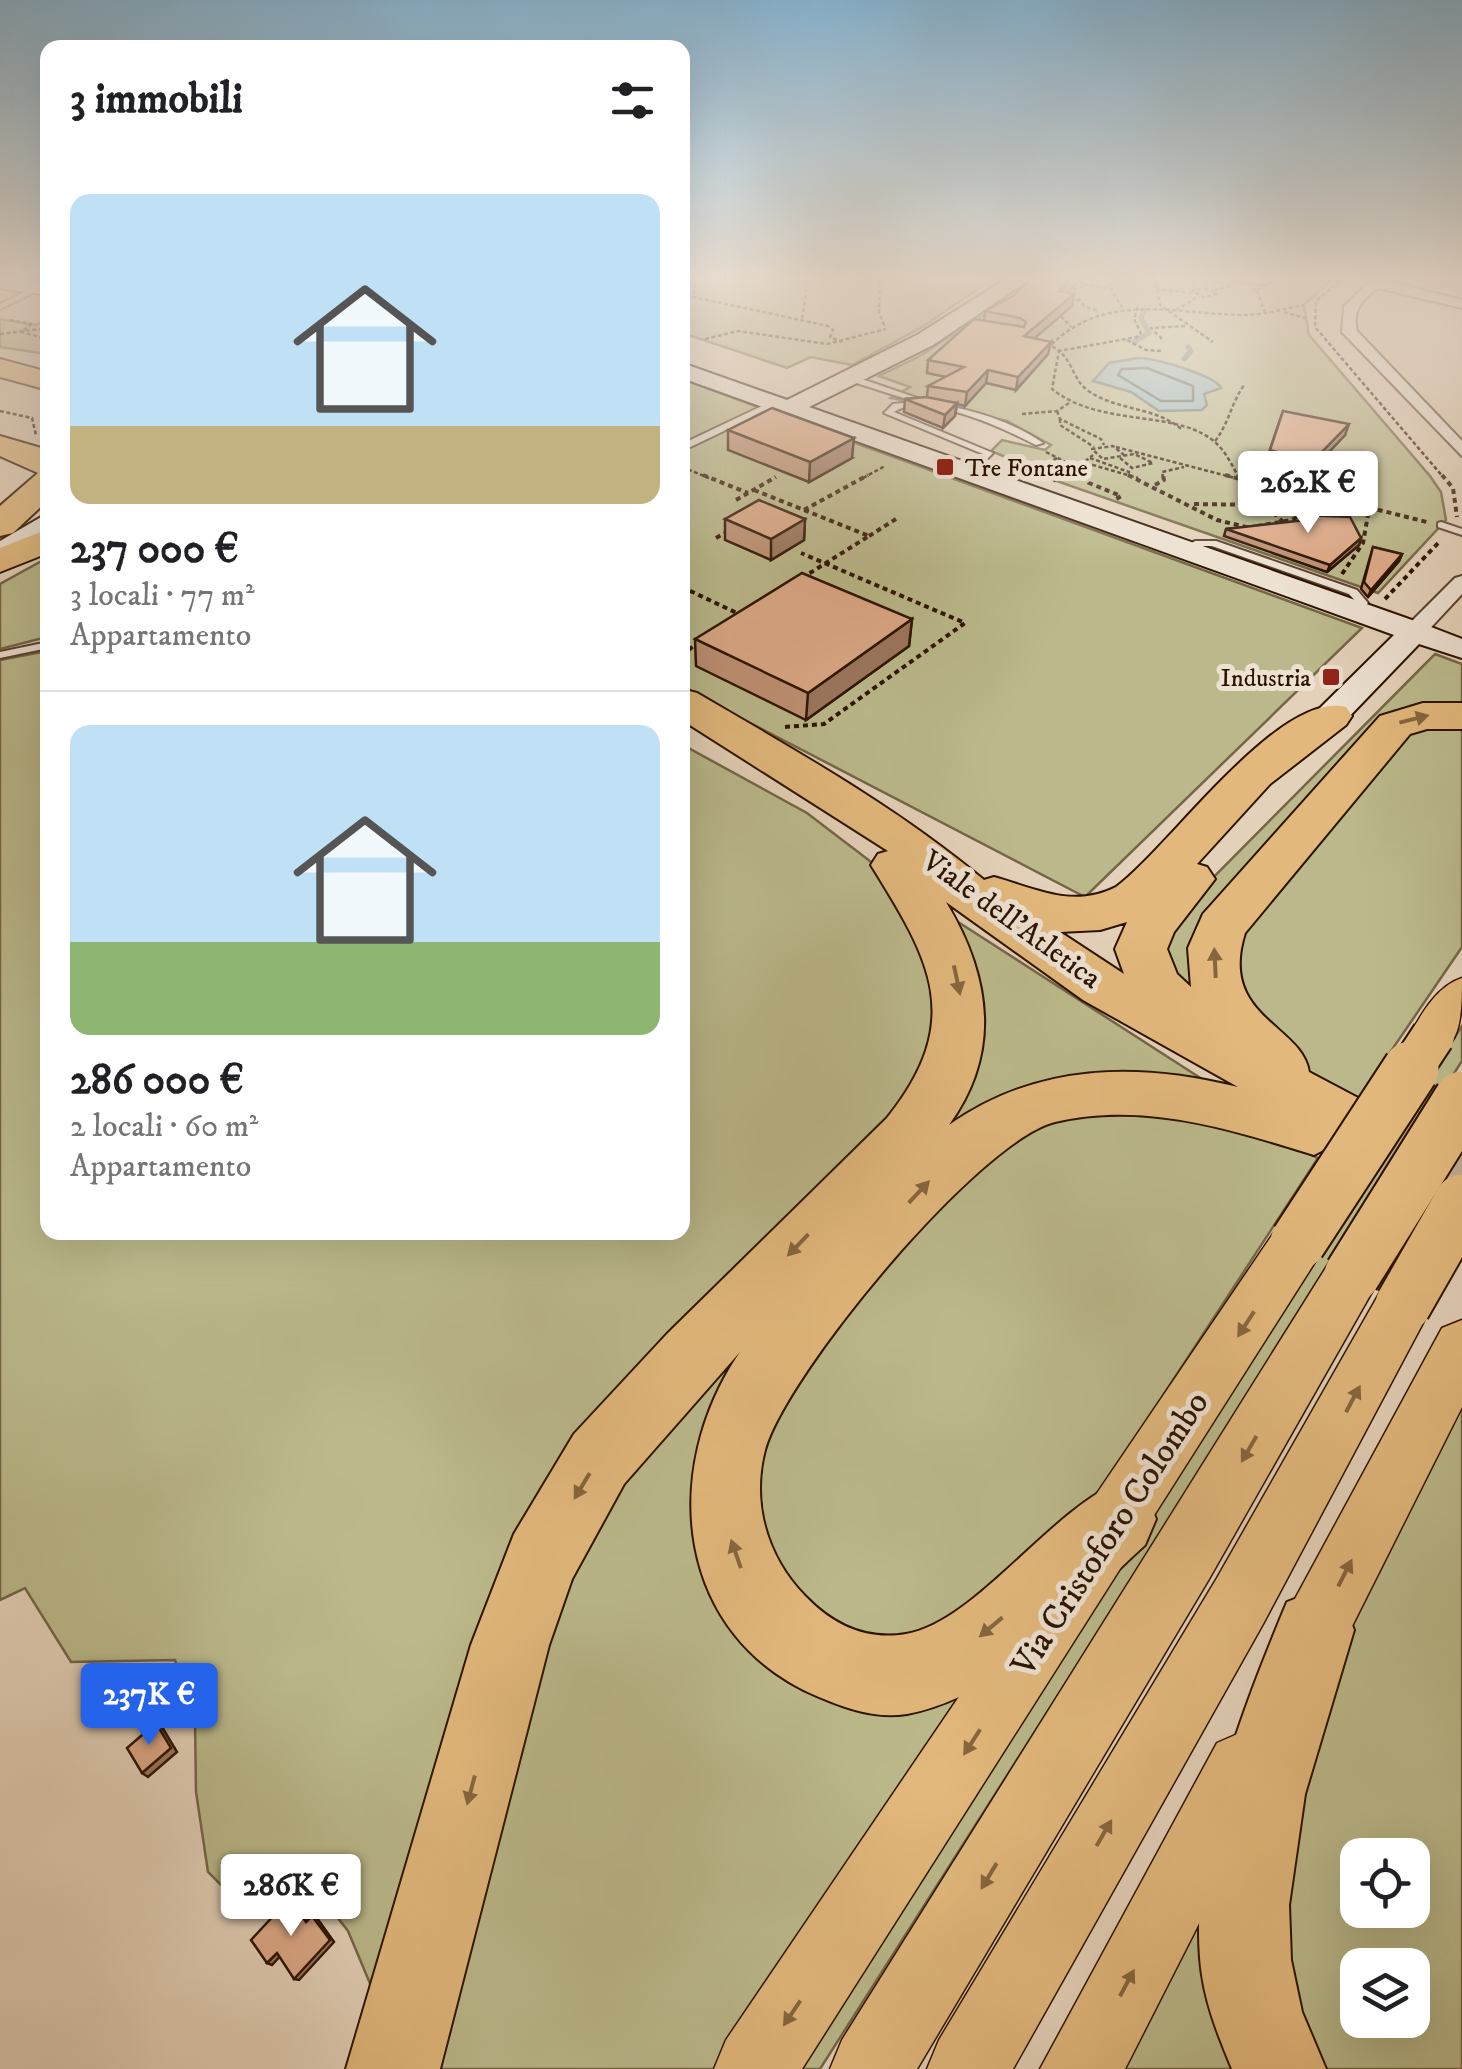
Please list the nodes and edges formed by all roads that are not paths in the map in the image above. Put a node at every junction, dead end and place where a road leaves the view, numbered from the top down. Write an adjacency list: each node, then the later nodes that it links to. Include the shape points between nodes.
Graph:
1 (702, 374): 4 (main road)
2 (860, 374): 4 (main road); 5 (lane, via 898,395)
3 (1389, 374): 12 (street)
4 (786, 404): 7 (lane); 22 (main road, via 1197,542)
5 (1009, 414)
6 (0, 437): 10 (highway)
7 (690, 445)
8 (0, 446): 11 (highway)
9 (1041, 447): 13 (lane, via 1000,422 917,405 888,413 989,453)
10 (40, 450)
11 (40, 452)
12 (1462, 452)
13 (982, 459)
14 (40, 489): 16 (highway)
15 (40, 508): 18 (main road)
16 (0, 525)
17 (40, 527): 20 (main road)
18 (0, 534)
19 (40, 543): 20 (highway)
20 (0, 557)
21 (1462, 582): 22 (street)
22 (1415, 631): 24 (main road); 27 (main road)
23 (40, 647): 25 (lane)
24 (1462, 649)
25 (0, 655)
26 (690, 707): 30 (highway, Viale dell'Atletica, via 825,786)
27 (1331, 716): 30 (highway, via 1272,756 1142,892 1102,912 1062,915 1014,904); 33 (highway, via 1298,766 1168,902 1141,950 1151,978 1176,1007)
28 (1462, 716): 33 (highway, one-way to 28, via 1236,1022 1214,975 1217,935 1238,902 1394,725 1423,716)
29 (690, 728): 30 (highway, Viale dell'Atletica)
30 (902, 854): 33 (highway, Viale dell'Atletica, via 1083,974); 39 (highway, one-way to 39, via 958,980 959,1038 944,1086 908,1134 625,1427 569,1508 510,1645)
31 (1462, 996): 35 (main road, Via Cristoforo Colombo, bridge, via 1434,1036)
32 (1462, 1099): 35 (main road, Via Cristoforo Colombo, bridge)
33 (1325, 1119): 37 (highway, one-way to 33, via 954,1656 918,1672 880,1677 807,1649 758,1598 729,1534 725,1456 738,1416 773,1360 942,1167 992,1125 1047,1101 1128,1090)
34 (1462, 1202): 35 (main road, Via Cristoforo Colombo, bridge)
35 (1351, 1274): 37 (main road, Via Cristoforo Colombo, one-way to 37); 41 (main road, Via Cristoforo Colombo, one-way to 41); 42 (main road, Via Cristoforo Colombo, one-way to 35, via 1240,1601)
36 (1462, 1347): 38 (main road, one-way to 36)
37 (1119, 1519): 40 (main road, Via Cristoforo Colombo, one-way to 40)
38 (1315, 1630): 43 (main road, one-way to 38); 44 (highway, via 1259,1802 1241,1920 1249,1991)
39 (393, 2069)
40 (755, 2069)
41 (870, 2069)
42 (968, 2069)
43 (1080, 2069)
44 (1279, 2069)

